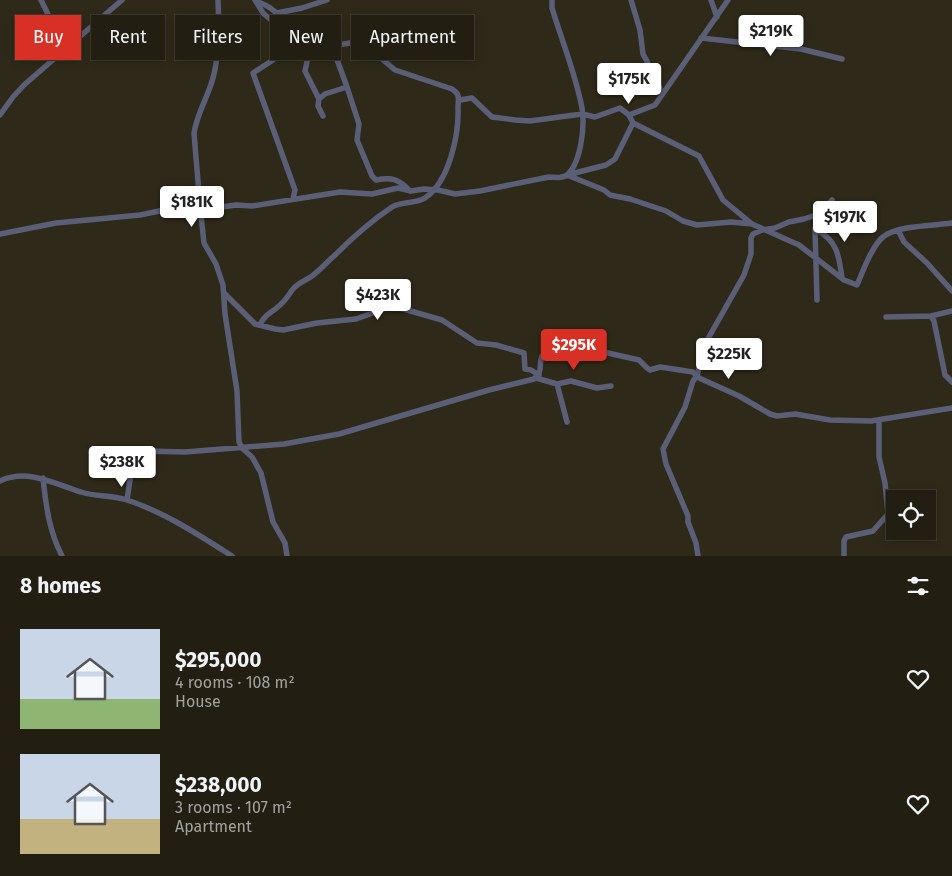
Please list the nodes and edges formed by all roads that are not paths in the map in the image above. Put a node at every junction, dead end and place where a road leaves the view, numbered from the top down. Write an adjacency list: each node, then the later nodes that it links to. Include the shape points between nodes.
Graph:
1 (41, 0): 11 (street)
2 (122, 0): 14 (street)
3 (218, 0): 36 (street, via 219,24 213,77 194,133)
4 (327, 0): 10 (street)
5 (552, 0): 26 (street)
6 (631, 0): 23 (street, via 643,54)
7 (711, 0): 12 (street)
8 (728, 0): 12 (street)
9 (256, 1): 10 (street, via 272,7); 13 (street)
10 (277, 13)
11 (48, 15)
12 (717, 17): 15 (street)
13 (270, 19)
14 (81, 35)
15 (701, 38): 17 (street, via 801,49); 23 (street)
16 (341, 44): 25 (street, via 350,42 369,48 395,70 452,89 458,92)
17 (842, 59)
18 (52, 60): 27 (street, via 24,85)
19 (273, 60): 34 (street, via 253,74 295,190)
20 (307, 60): 24 (street, via 305,71)
21 (337, 60): 22 (street)
22 (347, 87): 24 (street); 33 (street, via 359,124 358,140 372,176 376,180 389,178)
23 (662, 95): 29 (street, via 655,105)
24 (319, 99): 28 (street, via 318,106)
25 (460, 100): 26 (street, via 472,98 492,117 515,120); 32 (street, via 457,133 450,159)
26 (582, 114): 29 (street, via 595,117 620,108); 31 (street, via 578,155)
27 (0, 115)
28 (323, 116)
29 (629, 116): 30 (street)
30 (633, 123): 31 (street, via 615,159 606,165); 39 (street, via 699,156 723,200)
31 (567, 175): 32 (street, via 456,194); 39 (street, via 610,195 666,211 697,225)
32 (433, 190): 33 (street); 52 (street, via 424,199 394,206 365,226 313,276 300,282)
33 (411, 191): 34 (street, via 398,188 372,194 340,192)
34 (293, 199): 36 (street, via 252,206)
35 (832, 200): 37 (street)
36 (200, 208): 43 (street, via 174,208 140,215 56,223); 47 (street, via 204,243 216,264)
37 (819, 214): 40 (street); 41 (street)
38 (952, 222): 42 (street)
39 (752, 224): 41 (street)
40 (815, 229): 44 (street); 45 (street, via 835,244)
41 (762, 230): 44 (street, via 799,245); 54 (street, via 751,238 751,254 744,275 710,333)
42 (898, 230): 45 (street, via 884,236 877,244 857,284); 46 (street, via 904,242)
43 (0, 234)
44 (815, 256): 45 (street); 48 (street)
45 (842, 278)
46 (952, 291)
47 (223, 292): 52 (street, via 238,309); 63 (street)
48 (818, 300)
49 (952, 311): 50 (street)
50 (931, 316): 51 (street); 57 (street, via 945,375)
51 (886, 318)
52 (260, 325): 55 (street, via 284,330 356,319 389,307 400,308 442,320 476,343 524,353 525,369 532,370)
53 (737, 354): 54 (street)
54 (700, 368): 56 (street)
55 (537, 376): 56 (street, via 541,369 540,360 545,354 580,354 593,350 628,356 639,360 650,370 667,367); 58 (street); 63 (street, via 340,434)
56 (697, 376): 61 (street, via 777,416 795,414 845,421); 70 (street, via 685,408 663,449 688,516)
57 (952, 382)
58 (557, 384): 59 (street, via 571,381 597,388); 62 (street)
59 (611, 386)
60 (952, 408): 61 (street)
61 (879, 420): 71 (street, via 879,457 888,514 873,531 846,537)
62 (567, 422)
63 (242, 448): 66 (street, via 142,453 138,455 131,473); 69 (street, via 252,457 261,473 273,522 285,544)
64 (43, 478): 65 (street, via 31,476); 66 (street, via 84,493); 67 (street, via 50,527)
65 (0, 481)
66 (127, 500): 68 (street, via 166,516)
67 (62, 556)
68 (232, 556)
69 (287, 556)
70 (698, 556)
71 (844, 556)

